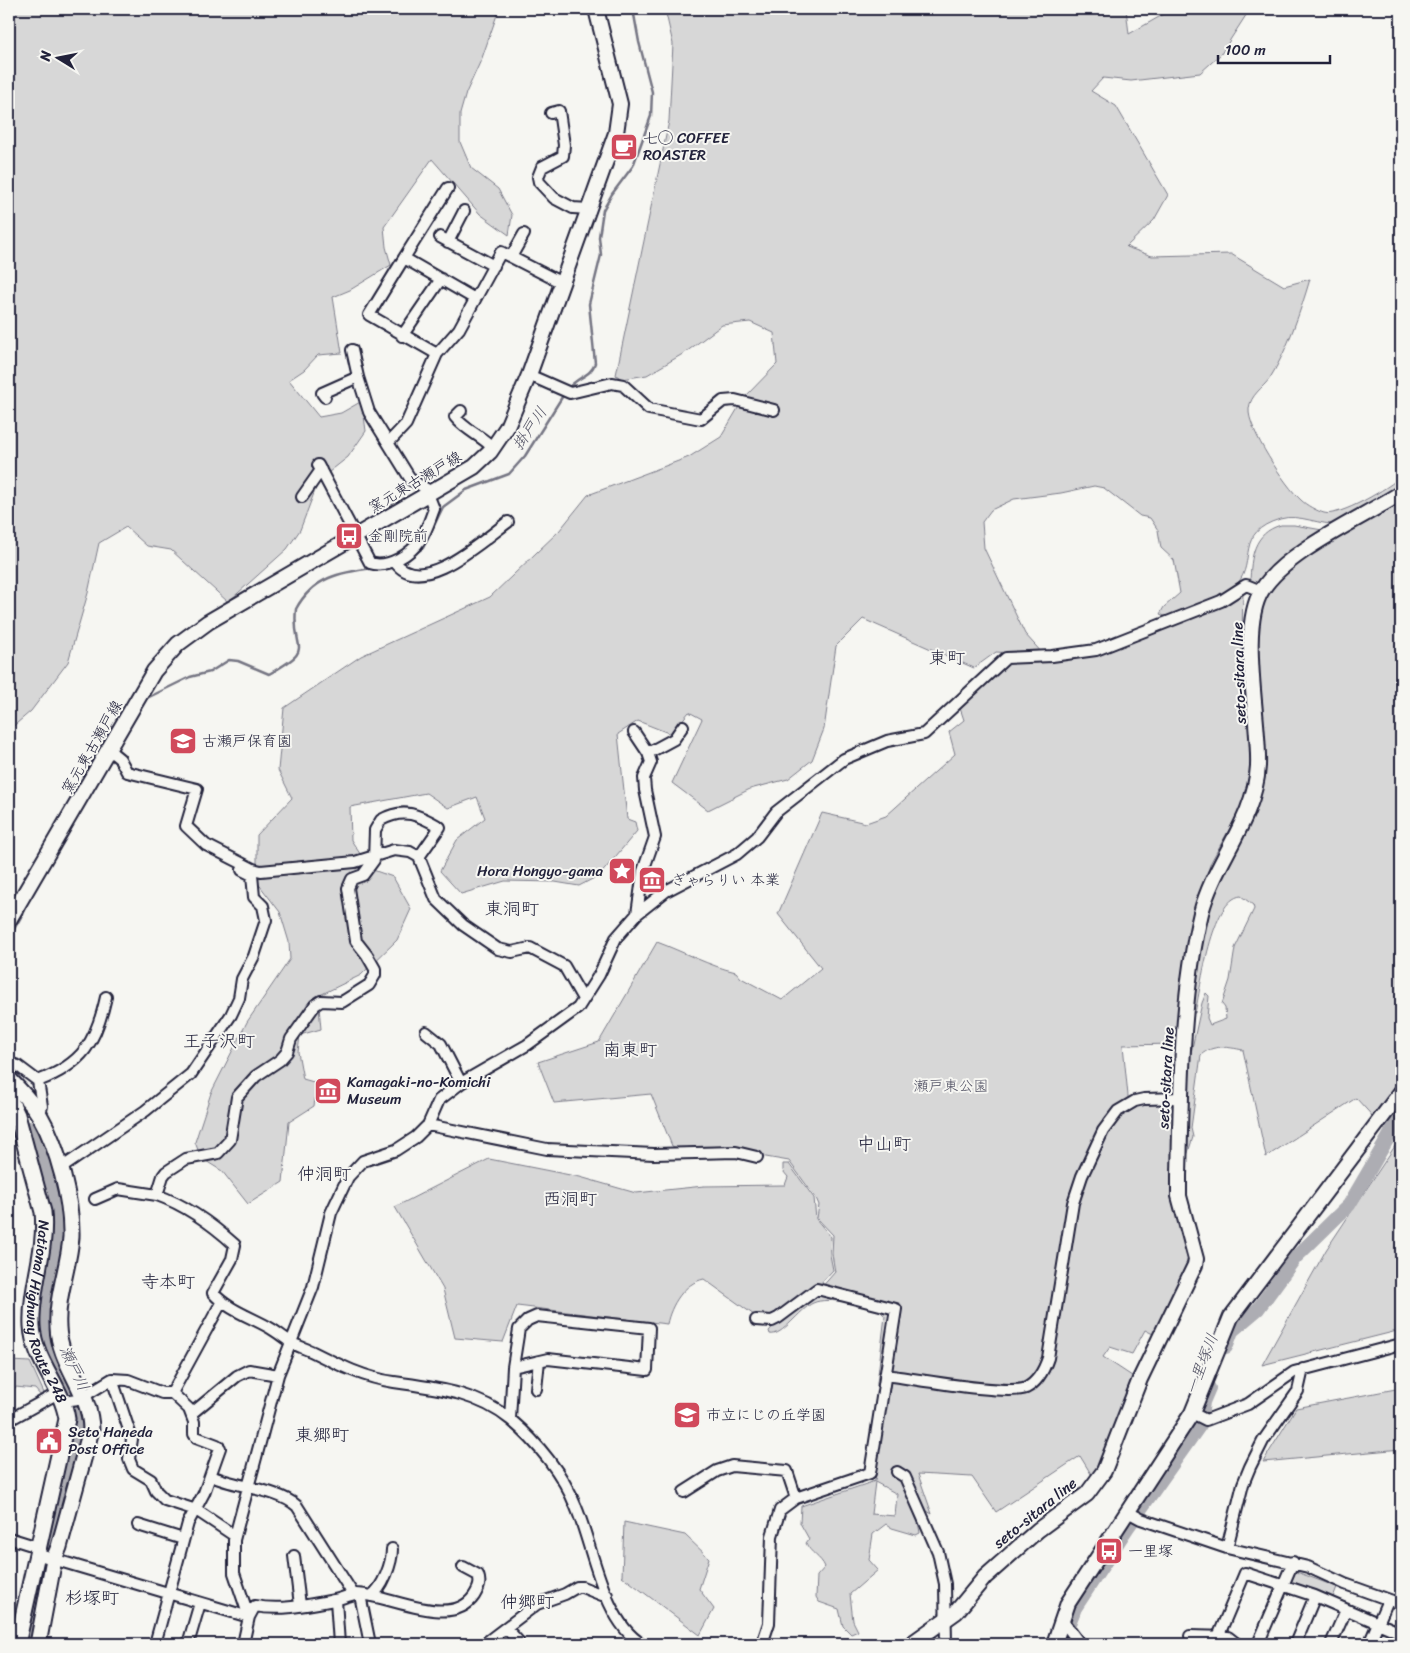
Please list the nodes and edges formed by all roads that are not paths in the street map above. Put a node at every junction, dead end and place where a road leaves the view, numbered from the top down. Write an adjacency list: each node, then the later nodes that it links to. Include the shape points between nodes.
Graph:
1 (596, 9): 4 (main road, 窯元東古瀬戸線, via 614,70 620,104 616,133)
2 (551, 113): 4 (street, via 559,111 563,156 542,167 539,182 554,198 572,208)
3 (448, 188): 8 (street)
4 (589, 209): 11 (main road, 窯元東古瀬戸線)
5 (464, 211): 9 (street, via 444,239)
6 (524, 234): 7 (street)
7 (511, 257): 9 (street, via 501,252); 11 (street)
8 (404, 258): 10 (street); 13 (street, via 369,315)
9 (494, 266): 12 (street)
10 (441, 279): 12 (street); 13 (street)
11 (562, 283): 16 (main road, 窯元東古瀬戸線)
12 (475, 299): 15 (street, via 459,330)
13 (402, 336): 15 (street)
14 (352, 350): 17 (street)
15 (436, 354): 21 (street, via 406,424)
16 (529, 375): 19 (street, via 567,392 612,383 623,386 649,409 701,418 723,401 735,400); 22 (main road, 窯元東古瀬戸線, via 507,427)
17 (358, 377): 18 (street, via 322,394); 21 (street, via 369,412)
18 (325, 397)
19 (774, 410)
20 (461, 411): 22 (street, via 455,416 464,429 485,439)
21 (389, 442): 23 (street, via 411,480)
22 (493, 448): 23 (main road, 窯元東古瀬戸線, via 474,466)
23 (430, 493): 27 (main road, 窯元東古瀬戸線); 28 (street, via 434,509 421,540)
24 (1401, 493): 29 (main road, seto-sitara line, via 1292,558)
25 (302, 497): 27 (street, via 320,468)
26 (508, 522): 28 (street, via 442,568 413,575)
27 (356, 536): 28 (street, via 370,563); 32 (main road, 窯元東古瀬戸線, via 208,622 178,644 154,671)
28 (396, 563)
29 (1261, 591): 37 (street, via 1246,585 1221,601 1096,650 1006,658 924,734 887,741 844,759 776,812 757,837 738,854 666,891); 48 (main road, seto-sitara line, via 1251,624 1257,774 1248,812 1217,869 1201,914 1186,1016)
30 (683, 726): 33 (street, via 674,739 663,743 654,752)
31 (634, 732): 33 (street)
32 (109, 750): 36 (street, via 120,759 126,772 197,789 186,826 206,845); 38 (main road, 窯元東古瀬戸線)
33 (648, 752): 37 (street, via 651,762 644,778 655,837 643,871)
34 (376, 855): 35 (street, via 402,850); 35 (street, via 375,830 380,820 414,813 440,828); 36 (street, via 355,862 260,871); 54 (street, via 363,874 352,879 348,888 356,941 375,969 375,975 369,984 342,1002 315,1005 287,1052 256,1076 237,1098 230,1140 218,1153 186,1159 166,1172)
35 (419, 857): 40 (street, via 436,899 463,925 498,949 512,952 530,948 564,966)
36 (239, 863): 53 (street, via 239,868 252,875 254,896 263,906 266,920 242,979 232,1015 190,1074 145,1111)
37 (637, 914): 40 (street, via 616,938)
38 (9, 920)
39 (106, 997): 44 (street, via 100,1025 80,1056 70,1066)
40 (583, 1000): 45 (street, via 578,1008 526,1045)
41 (426, 1032): 45 (street, via 441,1044)
42 (9, 1063): 44 (street)
43 (9, 1079): 49 (highway, National Highway Route 248)
44 (38, 1081): 49 (street, via 42,1106)
45 (461, 1083): 51 (street, via 439,1100)
46 (1401, 1092): 71 (main road, via 1230,1317)
47 (9, 1098): 50 (highway, National Highway Route 248)
48 (1181, 1098): 64 (street, via 1135,1101 1118,1111 1103,1131 1073,1203 1048,1358 1036,1380 1028,1387 1006,1391); 104 (main road, seto-sitara line, via 1179,1196 1195,1265 1140,1379 1104,1471 1087,1494 1005,1558)
49 (40, 1116): 53 (highway, National Highway Route 248)
50 (15, 1118): 68 (highway, National Highway Route 248, via 25,1143 45,1227 32,1326 40,1358)
51 (428, 1126): 52 (street, via 547,1149 654,1154 731,1152); 58 (street, via 408,1143 363,1161 348,1177 331,1214 313,1287)
52 (757, 1157)
53 (60, 1169): 69 (highway, National Highway Route 248, via 71,1238 58,1327 60,1345)
54 (157, 1195): 55 (street, via 118,1189); 56 (street, via 178,1204 235,1245 232,1259 213,1293)
55 (95, 1199)
56 (221, 1303): 58 (street); 67 (street)
57 (756, 1320): 64 (street, via 778,1318 817,1289 896,1309)
58 (290, 1342): 63 (street); 73 (street, via 353,1371 469,1396)
59 (1401, 1344): 62 (street)
60 (539, 1361): 61 (street); 61 (street, via 548,1359 647,1370 649,1328 537,1316 519,1328); 66 (street)
61 (513, 1367): 73 (street)
62 (1303, 1369): 71 (street, via 1237,1410 1206,1420); 85 (street, via 1298,1391 1250,1467)
63 (278, 1375): 70 (street, via 249,1370); 76 (street)
64 (885, 1375): 78 (street, via 870,1473)
65 (112, 1379): 67 (street, via 128,1380 162,1393); 69 (street); 79 (street, via 132,1439 129,1459 133,1469 151,1480 165,1500)
66 (536, 1389)
67 (172, 1393): 70 (street)
68 (62, 1398): 69 (street); 72 (street); 87 (highway, National Highway Route 248, via 67,1429)
69 (82, 1398): 87 (highway, National Highway Route 248, via 91,1417 91,1430 59,1547)
70 (191, 1414): 75 (street, via 196,1438 220,1448)
71 (1193, 1414): 80 (main road)
72 (10, 1418)
73 (510, 1420): 94 (street, via 539,1448 576,1506)
74 (897, 1472): 104 (street, via 906,1477 938,1552 945,1584)
75 (211, 1476): 76 (street); 79 (street)
76 (249, 1487): 82 (street); 93 (street, via 292,1500)
77 (684, 1492): 78 (street, via 717,1471 732,1466 787,1471)
78 (796, 1498): 121 (street, via 780,1510 772,1536 769,1623)
79 (196, 1510): 82 (street); 84 (street)
80 (1128, 1512): 85 (street); 105 (main road, via 1068,1603)
81 (138, 1525): 84 (street)
82 (235, 1536): 103 (street, via 234,1573)
83 (9, 1538): 87 (street)
84 (184, 1539): 92 (street)
85 (1228, 1548): 89 (street)
86 (392, 1550): 95 (street, via 392,1560)
87 (43, 1554): 92 (street); 111 (highway, National Highway Route 248); 112 (highway, National Highway Route 248)
88 (294, 1556): 101 (street)
89 (1293, 1562): 91 (street); 98 (street)
90 (463, 1568): 95 (street, via 478,1575 478,1589 468,1604 448,1612 400,1605)
91 (1284, 1585): 96 (street); 110 (street, via 1245,1573); 127 (street)
92 (168, 1594): 99 (street); 113 (street)
93 (356, 1594): 95 (street); 97 (street); 117 (street)
94 (607, 1595): 107 (street, via 577,1587 537,1604); 120 (street, via 622,1626)
95 (371, 1596)
96 (1315, 1596): 102 (street); 128 (street)
97 (336, 1600): 101 (street); 116 (street)
98 (1388, 1600): 100 (street); 106 (street)
99 (200, 1603): 103 (street); 114 (street)
100 (1401, 1604)
101 (300, 1605): 103 (street, via 271,1609 255,1606)
102 (1346, 1610): 106 (street); 129 (street)
103 (249, 1617): 115 (street)
104 (946, 1621): 122 (main road, seto-sitara line); 123 (street)
105 (1065, 1624): 124 (main road); 125 (street)
106 (1378, 1624): 108 (street); 130 (street)
107 (506, 1628): 118 (street); 119 (street, via 518,1642)
108 (1401, 1632)
109 (1190, 1636): 110 (street)
110 (1218, 1637): 126 (street, via 1228,1638)
111 (18, 1644)
112 (38, 1644)
113 (155, 1644)
114 (188, 1644)
115 (243, 1644)
116 (339, 1644)
117 (370, 1644)
118 (484, 1644)
119 (514, 1644)
120 (642, 1644)
121 (762, 1644)
122 (911, 1644)
123 (946, 1644)
124 (1054, 1644)
125 (1080, 1644)
126 (1237, 1644)
127 (1258, 1644)
128 (1295, 1644)
129 (1332, 1644)
130 (1369, 1644)

